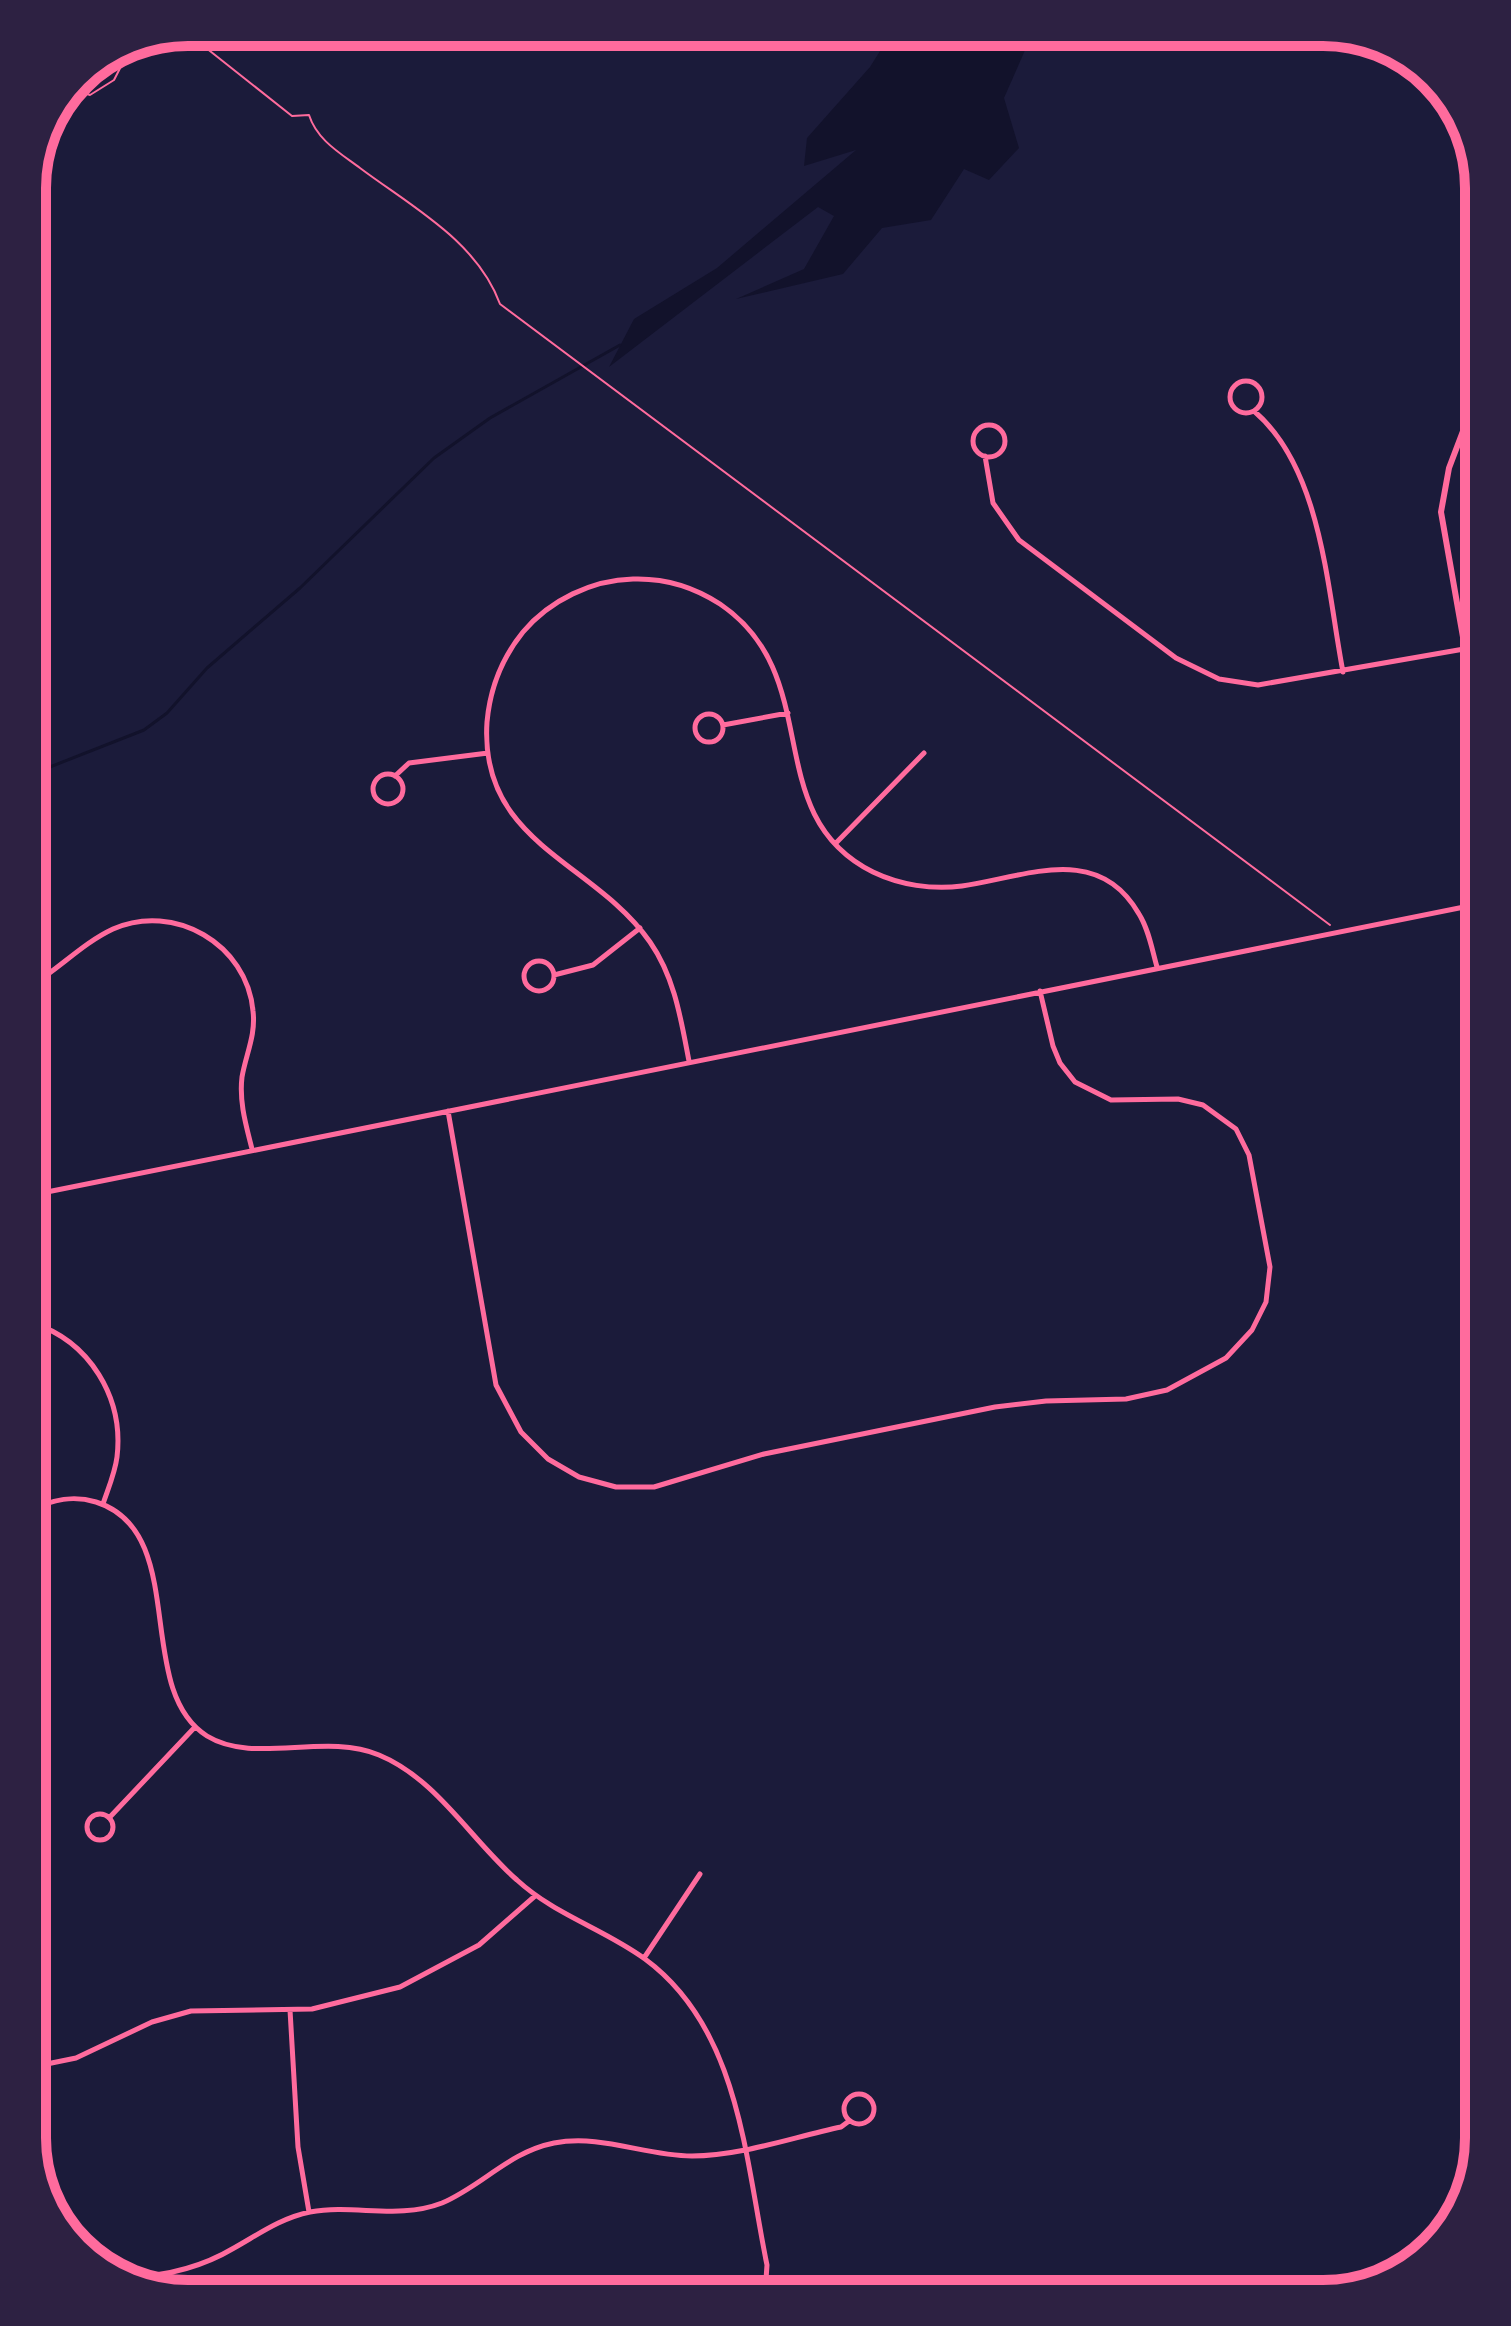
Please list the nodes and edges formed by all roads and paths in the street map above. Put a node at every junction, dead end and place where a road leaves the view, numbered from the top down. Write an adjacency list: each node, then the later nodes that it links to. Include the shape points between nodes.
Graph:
1 (204, 46): 18 (path, via 292,116 309,115 326,142 464,246 490,277 500,304)
2 (121, 63): 3 (path, via 108,86 90,95)
3 (83, 92)
4 (1254, 411): 4 (street, via 1262,399 1260,388 1247,381 1237,384 1231,392 1234,407); 9 (street, via 1284,445 1310,501)
5 (1465, 426): 7 (street, via 1449,468 1441,512)
6 (985, 456): 6 (street, via 996,455 1005,443 1002,432 990,425 974,436 976,451); 9 (street, via 993,503 1019,540 1188,666 1219,679 1258,685)
7 (1464, 649): 8 (street); 9 (street)
8 (1465, 654)
9 (1343, 672)
10 (788, 713): 11 (street); 12 (street, via 768,655 730,611 681,585 618,580 591,586 555,604 515,642 492,692); 15 (street, via 806,799)
11 (723, 725): 11 (street, via 707,714 694,728 700,740 710,743 721,736)
12 (488, 753): 14 (street, via 409,763); 17 (street, via 498,788 524,830)
13 (924, 753): 15 (street)
14 (395, 776): 14 (street, via 383,775 376,781 373,792 381,802 399,798 402,787)
15 (835, 844): 19 (street, via 872,871 924,886 962,886 1051,868 1096,875 1139,913)
16 (1465, 907): 18 (street)
17 (640, 928): 21 (street, via 593,965); 23 (street, via 670,979)
18 (1339, 931): 19 (street)
19 (1157, 967): 22 (street)
20 (46, 975): 25 (street, via 102,935 130,923 176,923 207,935 239,967 251,996 254,1027 241,1096)
21 (554, 975): 21 (street, via 545,963 534,962 524,979 530,989 541,991)
22 (1040, 991): 23 (street); 24 (street, via 1053,1046 1075,1082 1111,1100 1178,1099 1203,1105 1236,1129 1249,1155 1269,1258 1266,1302 1252,1330 1226,1358 1167,1390 1126,1399 995,1407 764,1454 654,1487 616,1487 579,1477 548,1459 521,1432 496,1385)
23 (689, 1061): 24 (street)
24 (448, 1111): 25 (street)
25 (252, 1149): 26 (street)
26 (46, 1192)
27 (46, 1329): 29 (street, via 84,1354 112,1399 118,1446)
28 (46, 1504): 29 (street, via 59,1499)
29 (103, 1504): 30 (street, via 127,1521 141,1541 175,1693)
30 (195, 1727): 31 (street); 33 (street, via 229,1745 344,1746 396,1763 427,1787)
31 (109, 1818): 31 (street, via 92,1817 87,1828 92,1837 109,1836)
32 (700, 1874): 34 (street)
33 (535, 1896): 34 (street); 35 (street, via 479,1945 429,1975 369,1998)
34 (644, 1958): 38 (street, via 692,2005 715,2045)
35 (290, 2010): 36 (street, via 191,2011 152,2022 76,2058); 39 (street, via 298,2147)
36 (46, 2064)
37 (849, 2121): 37 (street, via 868,2121 874,2110 868,2097 848,2099 844,2110); 38 (street)
38 (743, 2148): 39 (street, via 694,2156 600,2141 554,2143 517,2156 428,2208); 41 (street)
39 (309, 2212): 40 (street, via 271,2225 193,2267)
40 (149, 2274)
41 (766, 2280)

